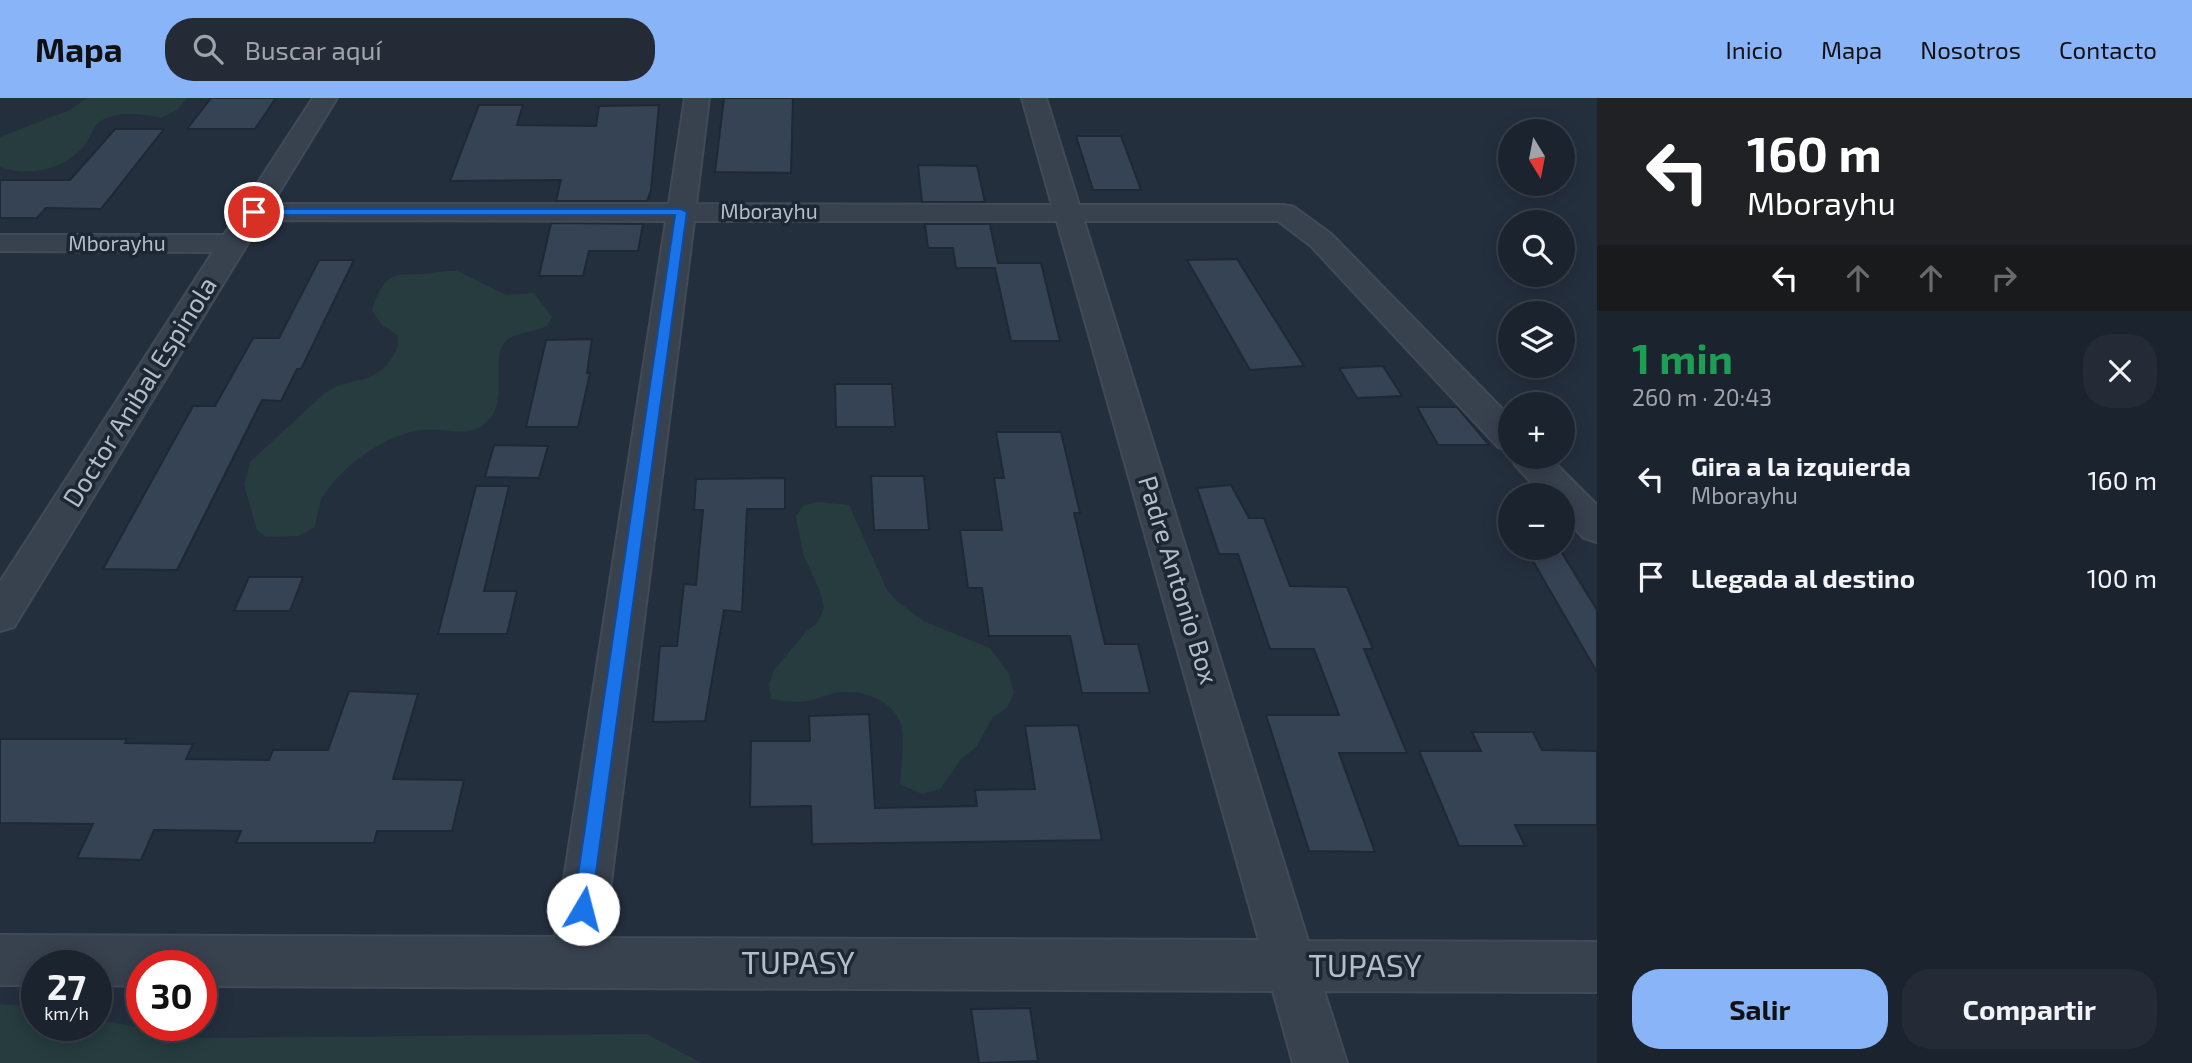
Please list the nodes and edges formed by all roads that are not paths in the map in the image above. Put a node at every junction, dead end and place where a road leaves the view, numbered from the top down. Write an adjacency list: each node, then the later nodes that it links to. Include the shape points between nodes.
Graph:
1 (325, 98): 4 (street, Doctor Anibal Espinola)
2 (697, 98): 5 (street)
3 (1034, 98): 6 (street, Padre Antonio Box)
4 (254, 212): 5 (street, Mborayhu); 8 (street, Doctor Anibal Espinola)
5 (681, 212): 6 (street, Mborayhu); 14 (street)
6 (1068, 212): 9 (street, Mborayhu, via 1284,213 1321,240); 15 (street, Padre Antonio Box)
7 (0, 243): 8 (street, Mborayhu)
8 (233, 244): 12 (street, Doctor Anibal Espinola)
9 (1498, 425)
10 (1540, 469): 11 (street)
11 (1597, 528)
12 (0, 615)
13 (0, 960): 14 (street, TUPASY)
14 (576, 962): 15 (street, TUPASY)
15 (1293, 966): 16 (street, TUPASY); 17 (street, Padre Antonio Box)
16 (1597, 967)
17 (1320, 1063)

